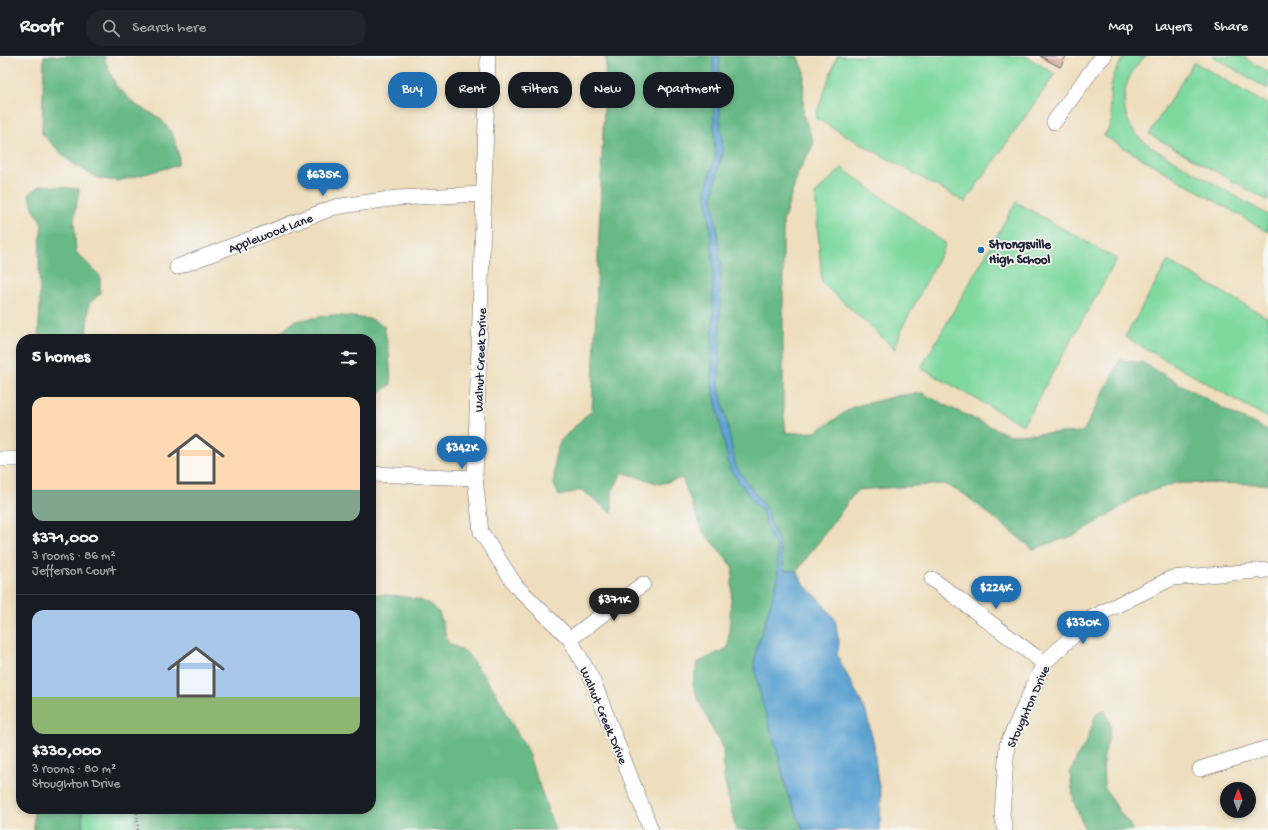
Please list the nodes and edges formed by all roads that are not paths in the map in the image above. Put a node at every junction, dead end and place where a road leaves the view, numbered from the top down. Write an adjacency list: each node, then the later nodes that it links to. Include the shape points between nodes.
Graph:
1 (488, 56): 4 (street, Walnut Creek Drive)
2 (1104, 56): 3 (street)
3 (1054, 122)
4 (484, 194): 5 (street, Applewood Lane, via 397,198 335,207); 9 (street, Walnut Creek Drive)
5 (177, 267)
6 (0, 459): 7 (street)
7 (16, 459)
8 (376, 474): 9 (street)
9 (475, 478): 13 (street, Walnut Creek Drive, via 481,532 516,586)
10 (1268, 570): 14 (street, Stoughton Drive, via 1172,578 1093,617)
11 (932, 579): 14 (street)
12 (643, 584): 13 (street)
13 (570, 639): 17 (street, Walnut Creek Drive, via 593,681)
14 (1044, 663): 18 (street, Stoughton Drive, via 1007,744 1002,815)
15 (1268, 748): 16 (street)
16 (1200, 769)
17 (651, 830)
18 (1005, 830)

